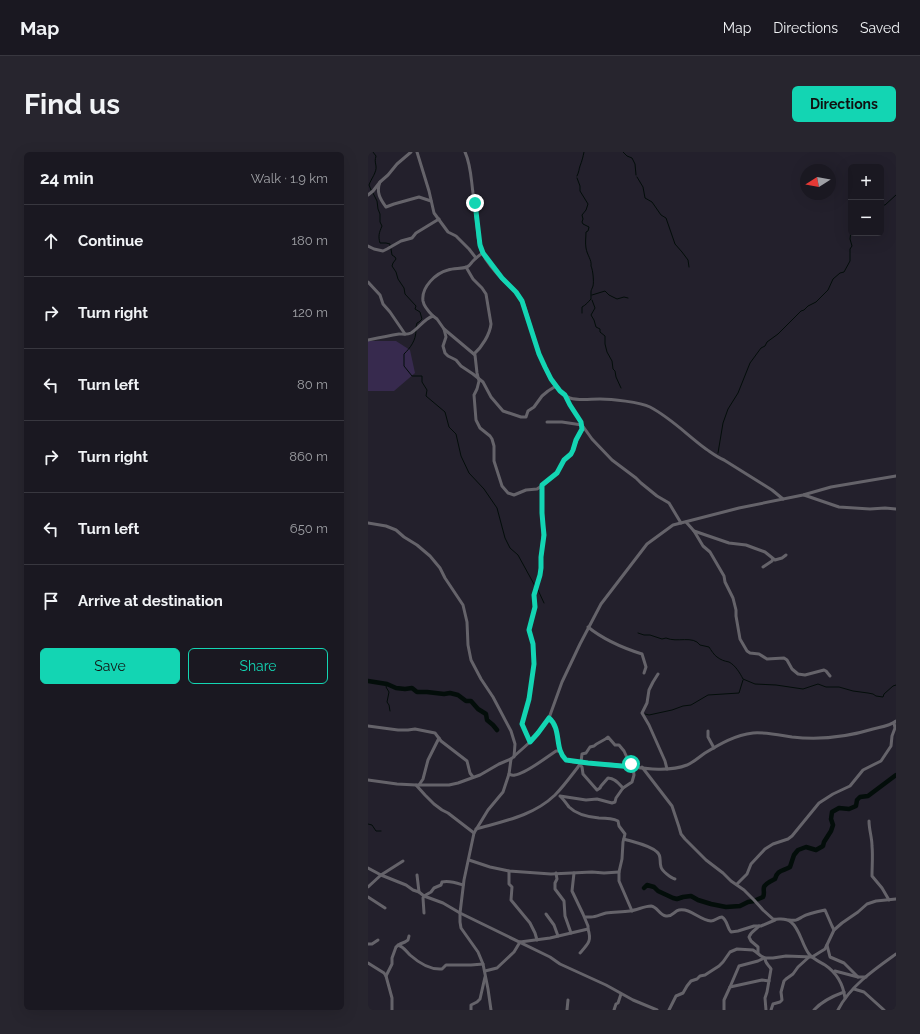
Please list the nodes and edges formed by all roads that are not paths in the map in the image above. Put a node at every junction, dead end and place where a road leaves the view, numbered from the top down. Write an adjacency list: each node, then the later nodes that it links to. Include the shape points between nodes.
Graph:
1 (411, 152): 4 (street)
2 (417, 152): 6 (street)
3 (465, 152): 9 (street)
4 (380, 182): 5 (street); 6 (street, via 379,196 386,207 419,197)
5 (368, 195)
6 (431, 201): 7 (street, via 434,213)
7 (439, 219): 8 (street, via 412,238 383,251); 10 (street, via 448,232 456,236)
8 (368, 246)
9 (483, 253): 10 (street); 19 (street, via 522,301 539,354)
10 (476, 258): 11 (street)
11 (466, 268): 13 (street, via 442,272 427,285 423,301); 17 (street, via 486,294 491,324 485,341)
12 (368, 282): 15 (street, via 380,295 383,304)
13 (433, 316): 14 (street); 15 (street, via 410,334)
14 (444, 329): 17 (street); 18 (street, via 445,353)
15 (405, 334): 16 (street)
16 (368, 340)
17 (474, 354): 18 (street)
18 (478, 378): 19 (street, via 503,411 521,417 526,417 528,411 542,396); 24 (street, via 474,395 476,420 480,428 492,439 494,461 504,489 514,495 537,489)
19 (556, 386): 20 (street)
20 (565, 395): 22 (street); 26 (street, via 579,400 609,400 650,407 716,457)
21 (547, 422): 22 (street)
22 (582, 425): 24 (street, via 571,454 564,460 557,473); 30 (street, via 612,460 669,503)
23 (896, 476): 25 (street, via 831,487)
24 (542, 485): 44 (street, via 544,535 540,575 534,595 535,607 529,630 534,664 522,724)
25 (803, 495): 26 (street); 27 (street, via 839,507)
26 (783, 499): 28 (street)
27 (896, 509)
28 (686, 522): 30 (street); 31 (street)
29 (368, 523): 47 (street, via 396,530 430,556 440,568 462,605 467,622 471,660 511,731 515,744)
30 (681, 523): 35 (street, via 645,546 601,604)
31 (694, 531): 33 (street, via 729,543 746,545 765,552); 38 (street, via 724,576 733,598 740,639 747,651 767,659 784,658 798,674 805,675 824,670)
32 (786, 555): 33 (street)
33 (773, 559): 34 (street)
34 (763, 567)
35 (588, 627): 36 (street, via 604,639 642,654 646,667); 39 (street, via 562,682)
36 (644, 673)
37 (658, 674): 51 (street, via 649,690 647,704 642,713)
38 (830, 676)
39 (549, 718): 44 (street); 46 (street, via 558,735)
40 (895, 722): 45 (street, via 861,733 832,738 792,737 770,733 747,734 727,740); 73 (street, via 891,746 881,761 863,770 850,786 819,803 792,836 765,849)
41 (368, 726): 43 (street, via 435,732)
42 (708, 731): 45 (street)
43 (439, 738): 53 (street, via 467,760 470,773); 55 (street, via 428,760 423,779)
44 (530, 742): 47 (street)
45 (714, 748): 51 (street, via 689,764)
46 (561, 751): 48 (street, via 566,760); 52 (street, via 556,750 520,774)
47 (512, 758): 52 (street); 53 (street)
48 (580, 763): 49 (street); 49 (street, via 582,754 608,737 619,745); 56 (street, via 584,774 597,790 608,778 617,781); 57 (street)
49 (633, 767): 50 (street); 56 (street, via 632,782)
50 (642, 767): 51 (street); 73 (street, via 672,806 683,836 706,860)
51 (667, 769)
52 (509, 774): 60 (street, via 503,792)
53 (474, 777): 55 (street, via 449,785)
54 (368, 780): 55 (street)
55 (418, 785): 61 (street, via 434,804)
56 (623, 788): 58 (street, via 612,803)
57 (556, 795): 58 (street); 60 (street, via 523,815)
58 (560, 796): 62 (street, via 581,815 616,820 625,834)
59 (869, 820): 80 (street, via 872,876)
60 (476, 829): 61 (street)
61 (474, 833): 63 (street)
62 (624, 839): 67 (street); 72 (street, via 638,842 656,851 662,869 670,878)
63 (468, 860): 66 (street); 74 (street)
64 (402, 861): 70 (street)
65 (368, 868): 70 (street)
66 (509, 871): 68 (street); 96 (street, via 509,884 512,887 510,900 530,923)
67 (619, 872): 69 (street); 82 (street, via 620,883)
68 (556, 873): 69 (street); 92 (street, via 555,889 564,901 565,916)
69 (574, 873): 86 (street, via 572,891)
70 (381, 875): 75 (street); 76 (street)
71 (417, 875): 76 (street)
72 (675, 879)
73 (737, 884): 87 (street)
74 (463, 885): 77 (street, via 444,881); 84 (street)
75 (368, 887)
76 (420, 892): 77 (street)
77 (424, 896): 83 (street); 84 (street)
78 (368, 897): 81 (street)
79 (896, 899): 80 (street)
80 (889, 900): 91 (street, via 867,904)
81 (385, 908)
82 (632, 910): 86 (street); 89 (street, via 652,906 660,914 669,917 681,910 709,920 722,917 731,932)
83 (424, 912)
84 (460, 913): 97 (street); 107 (street, via 461,928)
85 (546, 914): 94 (street)
86 (585, 917): 90 (street)
87 (775, 920): 88 (street); 89 (street)
88 (788, 920): 91 (street, via 798,920 803,916 826,910); 104 (street, via 796,927)
89 (759, 926): 102 (street, via 749,937 758,947)
90 (588, 929): 92 (street); 101 (street, via 589,943)
91 (834, 930): 100 (street)
92 (571, 933): 94 (street)
93 (409, 936): 99 (street, via 408,940)
94 (558, 936): 96 (street)
95 (378, 940): 98 (street)
96 (537, 940): 97 (street)
97 (520, 942): 109 (street, via 514,952 497,968); 117 (street)
98 (368, 944)
99 (398, 945): 107 (street, via 405,948 423,965 433,969 442,969 446,965); 110 (street)
100 (827, 945): 104 (street); 111 (street, via 830,957 844,963)
101 (580, 953)
102 (758, 953): 105 (street); 126 (street, via 742,949 730,952 721,964 691,981 683,993 676,996)
103 (896, 954): 112 (street)
104 (811, 957): 105 (street); 108 (street); 129 (street, via 784,981 782,1000 773,1004)
105 (765, 958): 113 (street, via 771,969); 114 (street, via 739,966)
106 (368, 963): 110 (street)
107 (483, 964): 109 (street)
108 (833, 971): 111 (street); 116 (street, via 838,976)
109 (485, 972): 121 (street, via 480,999 471,1005); 122 (street)
110 (386, 976): 120 (street, via 392,998)
111 (858, 977): 112 (street)
112 (866, 977): 115 (street)
113 (769, 981): 114 (street, via 762,980); 128 (street, via 765,998)
114 (730, 987): 127 (street, via 724,1000)
115 (854, 989): 118 (street); 132 (street, via 864,992)
116 (844, 992): 118 (street); 130 (street, via 822,1002)
117 (621, 994): 124 (street); 125 (street)
118 (845, 998): 131 (street)
119 (568, 1000): 123 (street)
120 (392, 1010)
121 (471, 1010)
122 (491, 1010)
123 (567, 1010)
124 (614, 1010)
125 (657, 1010)
126 (669, 1010)
127 (724, 1010)
128 (766, 1010)
129 (771, 1010)
130 (815, 1010)
131 (838, 1010)
132 (884, 1010)

